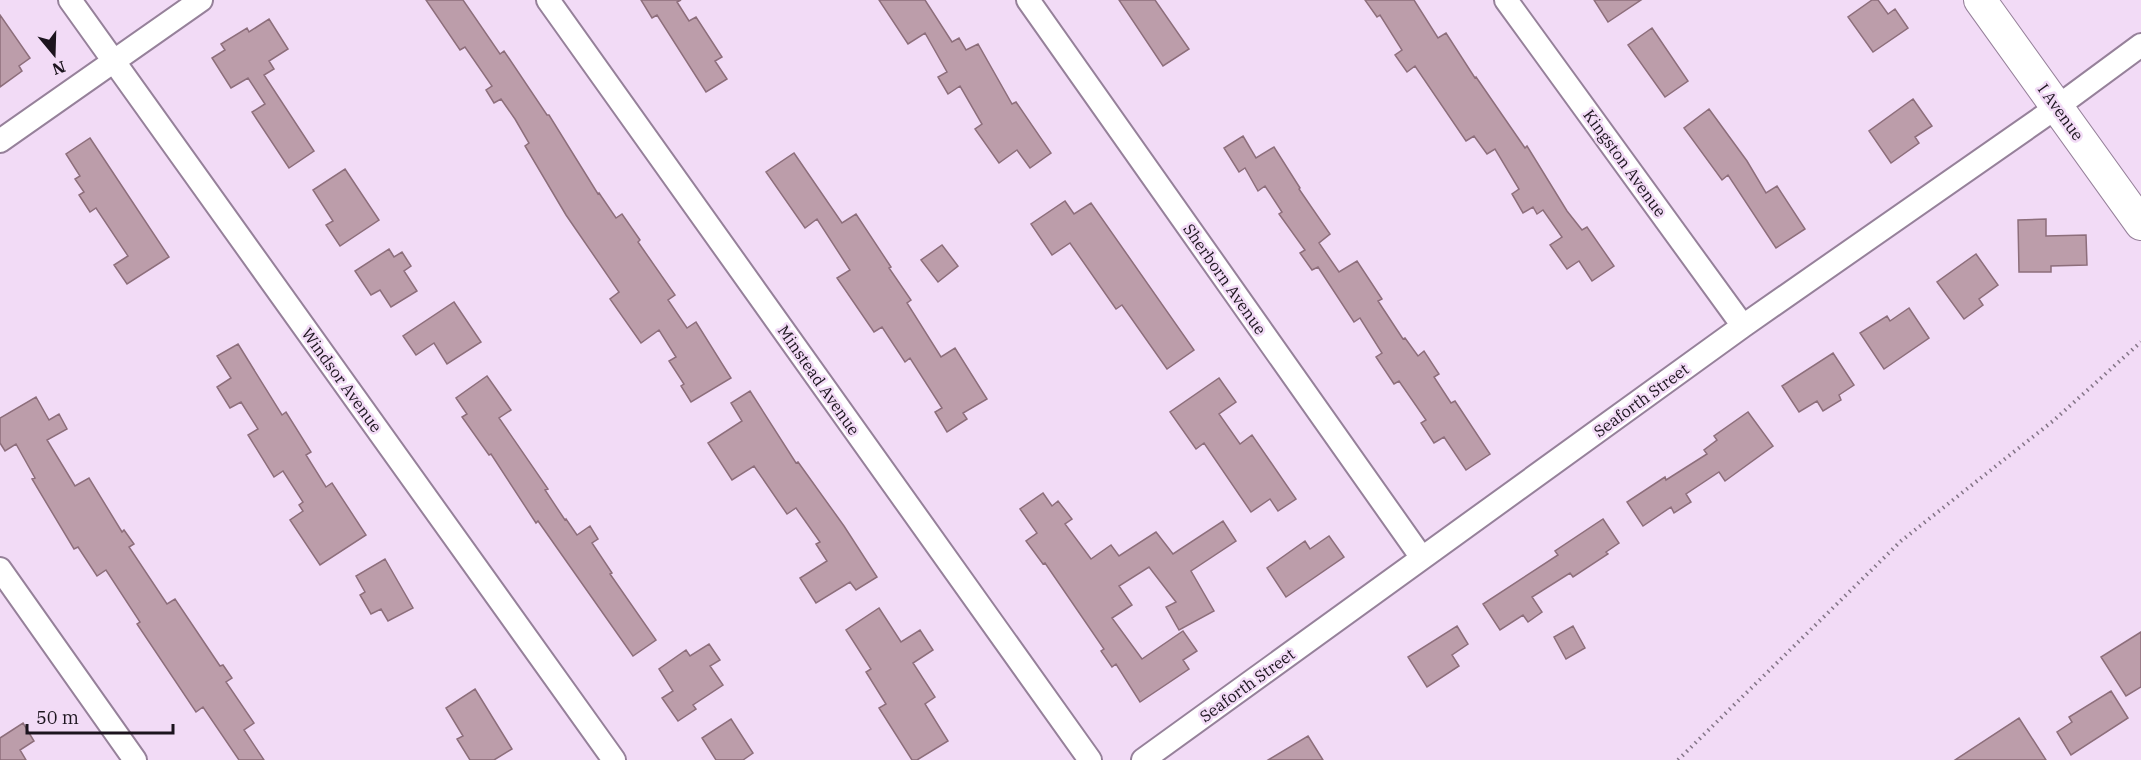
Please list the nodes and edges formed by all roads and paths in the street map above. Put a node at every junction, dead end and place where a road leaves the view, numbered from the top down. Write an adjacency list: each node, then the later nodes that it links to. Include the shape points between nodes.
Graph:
1 (70, 0): 8 (street, Windsor Avenue)
2 (201, 0): 8 (street)
3 (548, 0): 18 (street, Minstead Avenue)
4 (1028, 0): 14 (street, Sherborn Avenue)
5 (1506, 0): 12 (street, Kingston Avenue)
6 (1980, 0): 9 (main road, I Avenue)
7 (2141, 45): 9 (street, Seaforth Street)
8 (114, 61): 10 (street); 17 (street, Windsor Avenue)
9 (2057, 107): 11 (main road, I Avenue); 12 (street, Seaforth Street)
10 (0, 141)
11 (2141, 224)
12 (1743, 326): 14 (street, Seaforth Street)
13 (2141, 342): 20 (path, via 2053,420 1901,541)
14 (1422, 558): 19 (street, Seaforth Street)
15 (0, 569): 16 (street)
16 (135, 760)
17 (614, 760)
18 (1090, 760)
19 (1143, 760)
20 (1678, 760)

